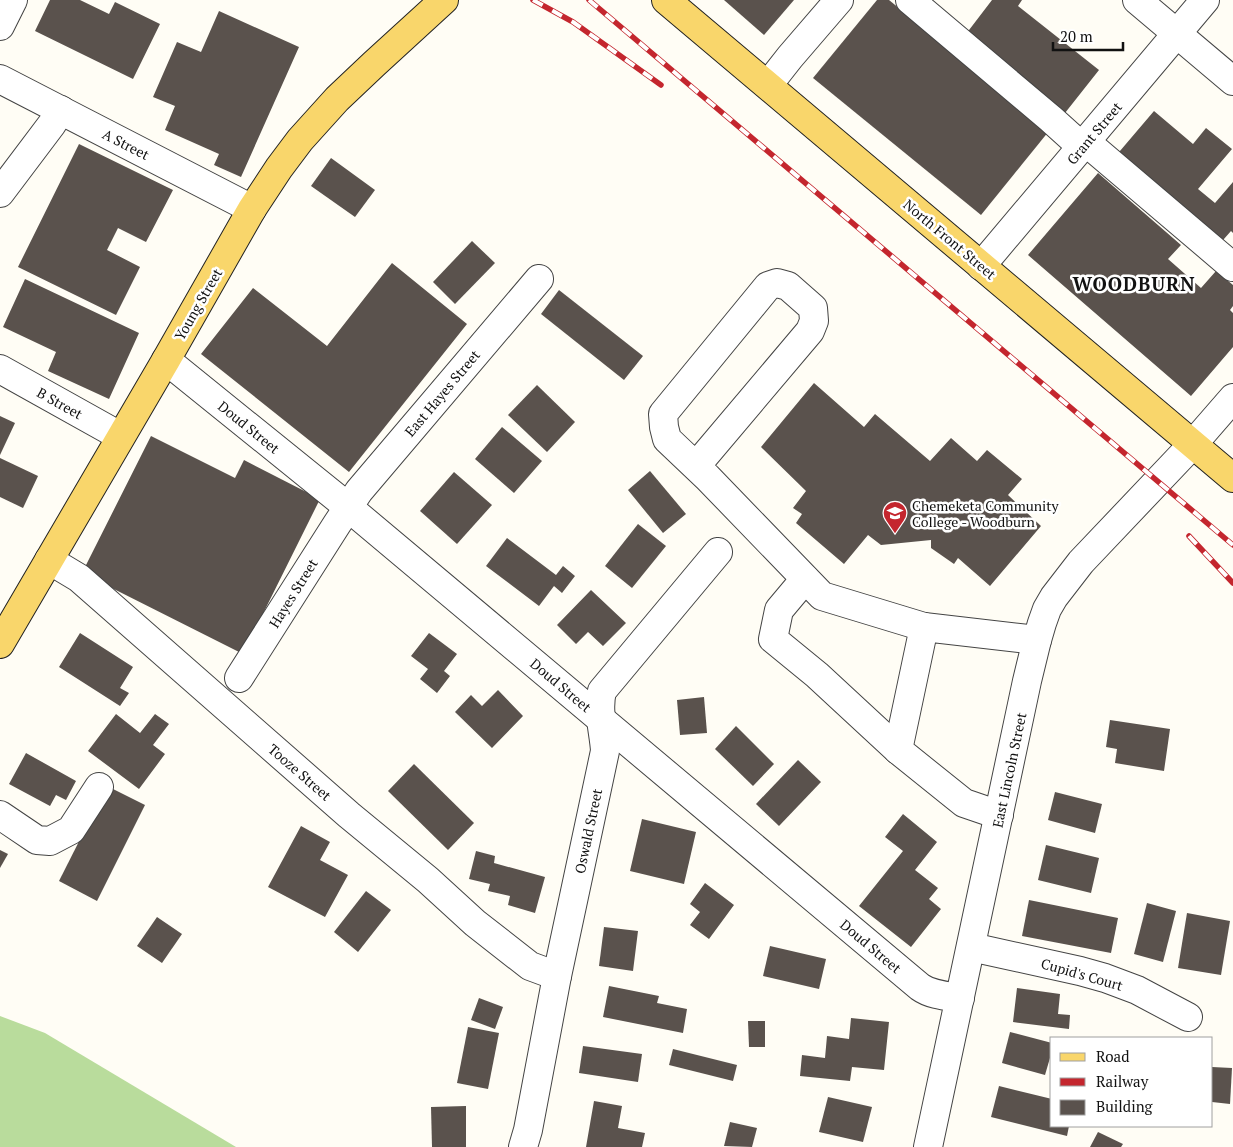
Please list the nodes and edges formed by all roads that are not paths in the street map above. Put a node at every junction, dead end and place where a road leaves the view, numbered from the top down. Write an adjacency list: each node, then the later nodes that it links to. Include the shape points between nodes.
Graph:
1 (13, 0): 8 (street)
2 (444, 0): 16 (main road, Young Street, via 317,121)
3 (666, 0): 12 (main road, North Front Street)
4 (839, 0): 12 (street)
5 (910, 0): 14 (street)
6 (1137, 0): 9 (street)
7 (1205, 0): 9 (street, Grant Street)
8 (0, 26)
9 (1177, 34): 11 (street); 14 (street, Grant Street)
10 (0, 79): 13 (street, A Street)
11 (1233, 82)
12 (768, 85): 17 (main road, North Front Street)
13 (61, 110): 15 (street); 16 (street, A Street)
14 (1084, 144): 17 (street, Grant Street); 18 (street)
15 (0, 193)
16 (252, 209): 20 (main road, Young Street)
17 (981, 266): 24 (main road, North Front Street)
18 (1233, 267)
19 (538, 279): 27 (street, East Hayes Street)
20 (166, 360): 23 (main road, Young Street); 27 (street, Doud Street)
21 (0, 370): 23 (street, B Street)
22 (1233, 398): 24 (street, East Lincoln Street)
23 (120, 436): 29 (main road, Young Street)
24 (1193, 444): 26 (main road, North Front Street); 32 (street, East Lincoln Street, via 1081,562 1047,609)
25 (696, 466): 25 (street, via 667,439 663,414 768,286 788,286 813,308 814,320 810,331); 30 (street)
26 (1233, 478)
27 (348, 507): 34 (street, Hayes Street); 35 (street, Doud Street)
28 (718, 552): 35 (street, Oswald Street, via 602,691)
29 (49, 560): 33 (main road, Young Street); 41 (street, Tooze Street, via 80,578 475,924 530,966)
30 (805, 579): 31 (street, via 822,596); 36 (street, via 779,610 774,639)
31 (924, 627): 32 (street); 36 (street)
32 (1037, 640): 39 (street, East Lincoln Street)
33 (0, 644)
34 (239, 678)
35 (601, 720): 41 (street, Oswald Street, via 605,751); 42 (street, Doud Street, via 926,992)
36 (898, 750): 39 (street, via 964,803)
37 (99, 787): 38 (street, via 71,830 50,841 38,840)
38 (0, 815)
39 (999, 815): 40 (street, East Lincoln Street)
40 (971, 947): 42 (street, East Lincoln Street); 43 (street, Cupid's Court, via 1105,978 1137,990)
41 (557, 976): 44 (street, Oswald Street)
42 (960, 998): 45 (street, East Lincoln Street)
43 (1188, 1017)
44 (523, 1147)
45 (928, 1147)

